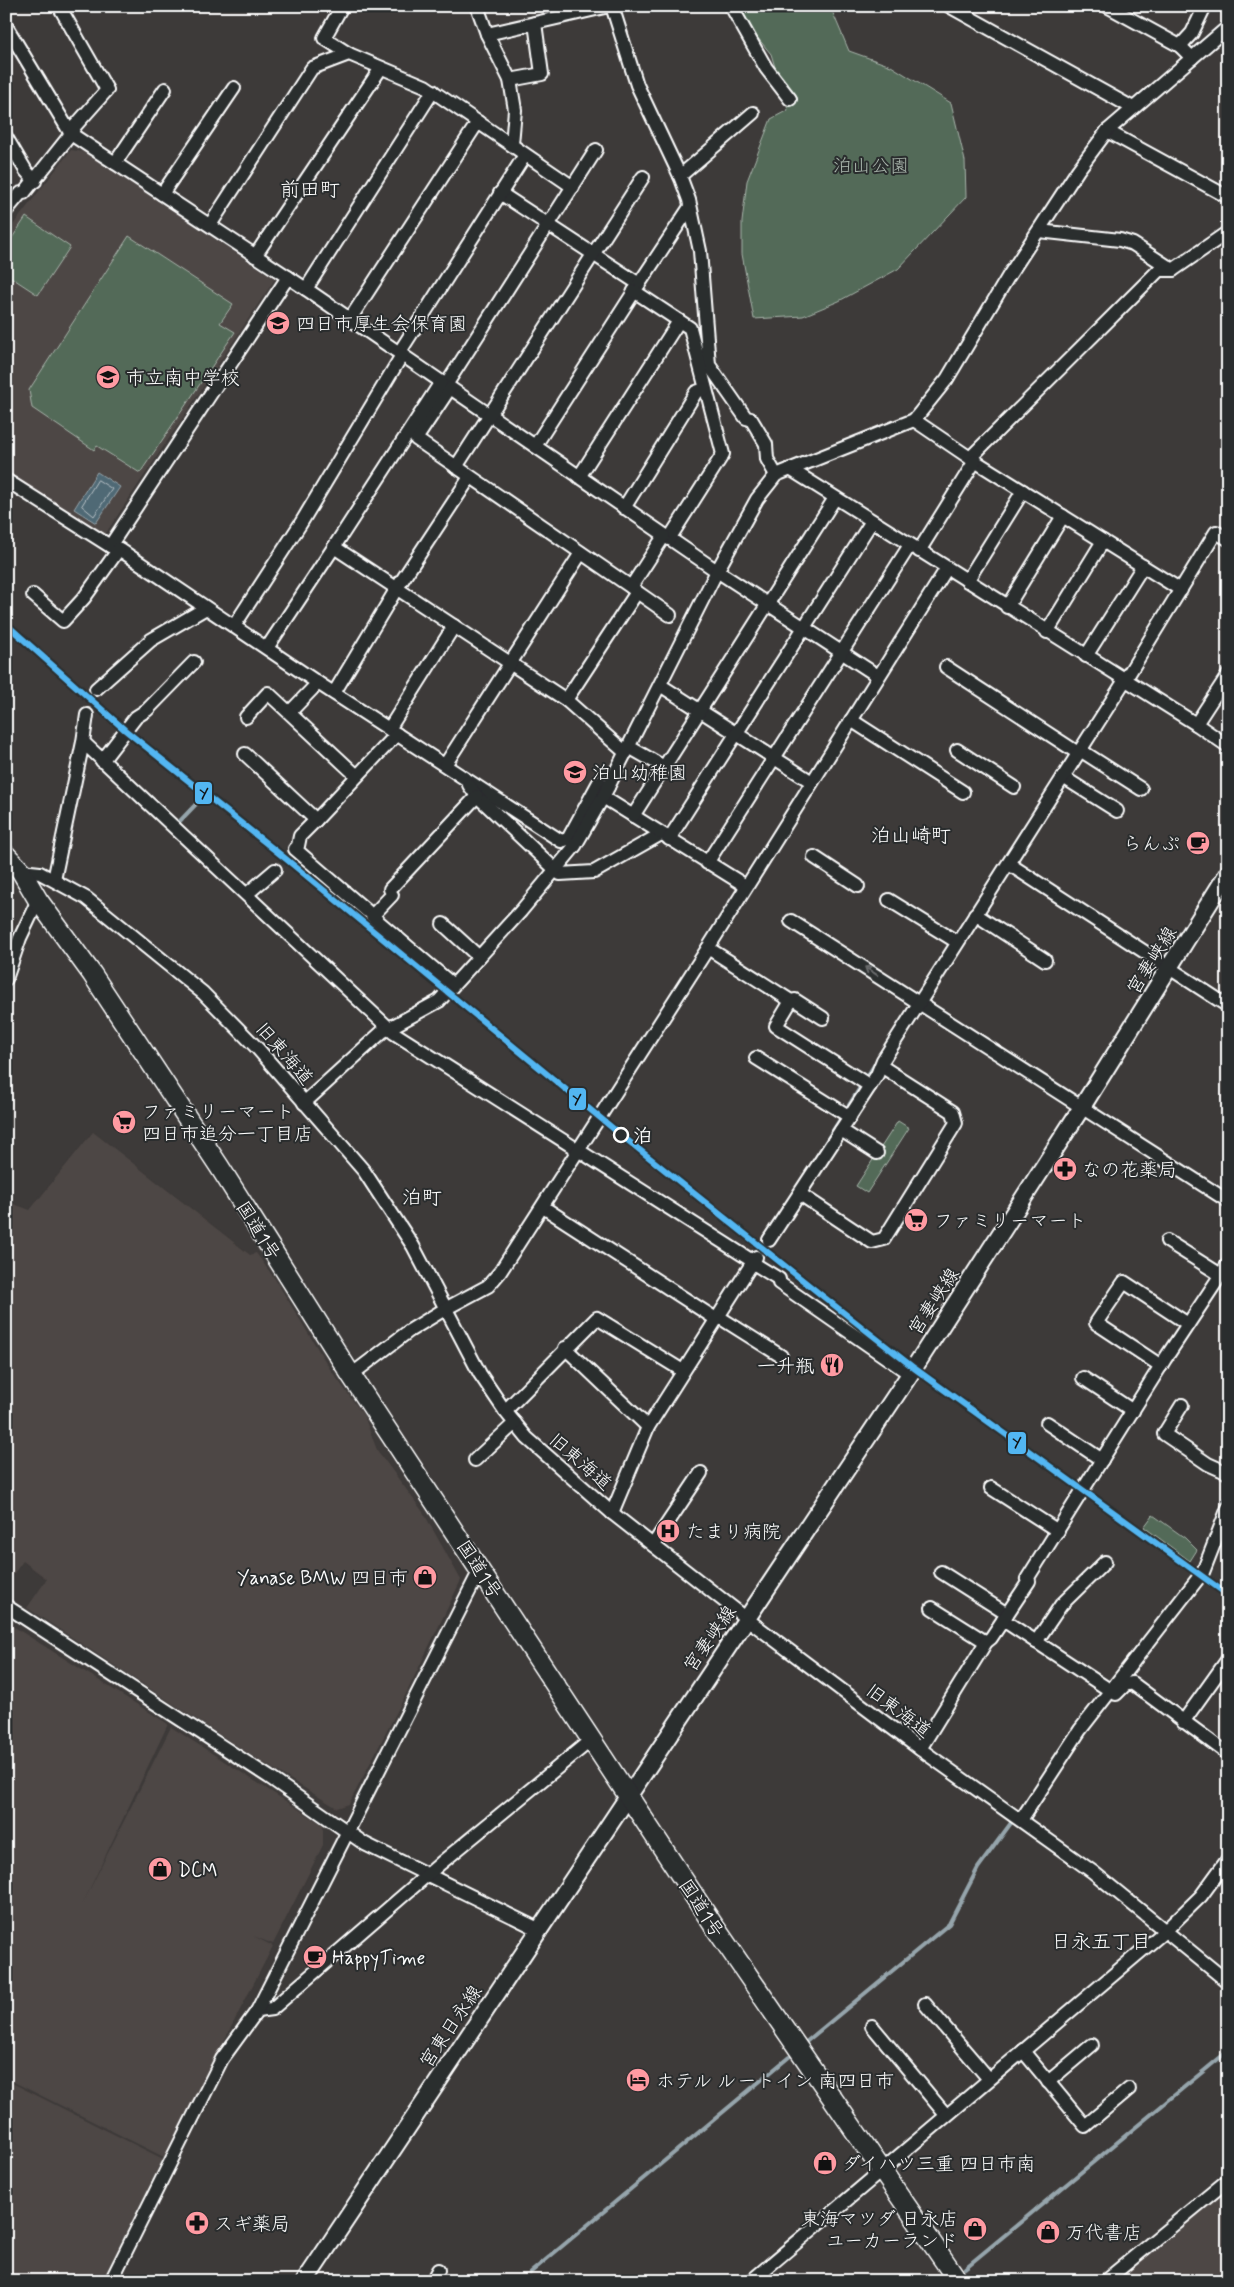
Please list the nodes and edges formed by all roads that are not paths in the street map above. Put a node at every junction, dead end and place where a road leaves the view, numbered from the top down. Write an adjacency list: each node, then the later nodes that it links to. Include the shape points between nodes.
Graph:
1 (59, 6): 26 (street, via 107,90)
2 (342, 6): 14 (street, via 324,38)
3 (477, 6): 12 (street)
4 (610, 6): 9 (street); 32 (street, via 637,85)
5 (731, 6): 21 (street, via 766,68)
6 (949, 6): 22 (street)
7 (1107, 6): 13 (street)
8 (1205, 6): 13 (street, via 1192,33)
9 (535, 23): 12 (street); 17 (street, via 542,74)
10 (6, 26): 26 (street)
11 (1228, 26): 15 (street)
12 (487, 34): 17 (street)
13 (1180, 46): 15 (street)
14 (349, 54): 16 (street); 42 (street, via 312,68)
15 (1192, 58): 22 (street)
16 (381, 68): 20 (street, via 415,80); 46 (street)
17 (510, 80): 28 (street, via 514,110)
18 (234, 88): 37 (street)
19 (165, 89): 31 (street)
20 (433, 91): 24 (street); 50 (street)
21 (790, 99)
22 (1133, 108): 25 (street)
23 (753, 113): 32 (street)
24 (478, 122): 28 (street); 51 (street)
25 (1107, 131): 38 (street); 43 (street)
26 (71, 134): 31 (street); 34 (street)
27 (6, 137): 34 (street)
28 (512, 144): 30 (street)
29 (596, 150): 35 (street)
30 (526, 155): 35 (street); 36 (street)
31 (115, 163): 37 (street)
32 (680, 176): 39 (street)
33 (643, 177): 45 (street)
34 (35, 181): 40 (street)
35 (573, 187): 41 (street)
36 (500, 193): 41 (street); 53 (street)
37 (162, 194): 42 (street)
38 (1228, 197)
39 (690, 207): 49 (street); 62 (street, via 700,250 709,365 746,418 751,419 759,430)
40 (6, 212)
41 (548, 224): 45 (street); 54 (street)
42 (210, 225): 46 (street)
43 (1038, 231): 47 (street, via 1120,240 1133,244); 57 (street, via 947,379)
44 (1228, 232): 47 (street)
45 (594, 254): 49 (street); 56 (street)
46 (256, 256): 48 (street)
47 (1173, 270): 59 (street, via 1159,270)
48 (288, 277): 50 (street); 75 (street)
49 (636, 288): 52 (street); 58 (street)
50 (306, 289): 51 (street)
51 (350, 319): 53 (street)
52 (679, 321): 55 (street, via 690,328); 64 (street)
53 (400, 354): 54 (street); 90 (street, via 301,523)
54 (446, 385): 56 (street); 60 (street, via 416,439); 74 (street)
55 (704, 389): 68 (street, via 696,392); 71 (street, via 723,454)
56 (490, 416): 58 (street); 60 (street)
57 (914, 420): 59 (street); 61 (street)
58 (535, 446): 64 (street)
59 (972, 460): 66 (street); 76 (street)
60 (456, 467): 63 (street)
61 (790, 469): 62 (street); 67 (street)
62 (776, 475): 80 (street, via 757,498)
63 (470, 477): 77 (street); 82 (street)
64 (579, 477): 68 (street)
65 (7, 481): 75 (street)
66 (1023, 491): 69 (street); 81 (street)
67 (835, 498): 70 (street); 86 (street)
68 (624, 508): 71 (street)
69 (1063, 516): 73 (street); 87 (street)
70 (872, 521): 76 (street); 92 (street)
71 (667, 537): 80 (street); 83 (street)
72 (1228, 539): 84 (street, via 1216,532)
73 (1103, 541): 78 (street); 93 (street)
74 (334, 547): 82 (street); 94 (street)
75 (115, 548): 85 (street, via 84,598 63,621); 88 (street)
76 (914, 548): 79 (street); 95 (street)
77 (581, 553): 83 (street); 98 (street)
78 (1143, 566): 84 (street); 96 (street)
79 (947, 568): 81 (street); 101 (street)
80 (717, 571): 86 (street); 104 (street)
81 (967, 581): 87 (street)
82 (397, 588): 91 (street); 106 (street)
83 (634, 589): 89 (street); 107 (street)
84 (1181, 590): 102 (street)
85 (34, 595)
86 (768, 605): 92 (street); 108 (street)
87 (1007, 607): 93 (street)
88 (206, 608): 90 (street); 105 (street, via 151,640)
89 (670, 615)
90 (234, 626): 94 (street)
91 (454, 626): 98 (street); 114 (street)
92 (804, 628): 95 (street); 115 (street)
93 (1047, 632): 96 (street)
94 (267, 648): 103 (street)
95 (842, 653): 101 (street); 122 (street)
96 (1086, 656): 102 (street)
97 (194, 662): 123 (street, via 136,717)
98 (511, 663): 107 (street); 124 (street)
99 (946, 667): 120 (street)
100 (1228, 675): 113 (street)
101 (878, 676): 112 (street)
102 (1125, 680): 113 (street); 120 (street)
103 (318, 683): 106 (street); 109 (street)
104 (660, 685): 108 (street); 118 (street)
105 (96, 689)
106 (334, 693): 114 (street)
107 (566, 700): 118 (street)
108 (701, 710): 115 (street); 125 (street)
109 (290, 712): 111 (street, via 268,693); 126 (street)
110 (87, 715): 116 (street)
111 (246, 717)
112 (851, 720): 129 (street); 133 (street)
113 (1196, 724): 117 (street)
114 (393, 731): 124 (street); 126 (street)
115 (737, 734): 122 (street); 138 (street)
116 (83, 742): 123 (street); 147 (street)
117 (1228, 746)
118 (628, 750): 125 (street); 132 (street)
119 (958, 750): 130 (street)
120 (1076, 752): 127 (street); 131 (street)
121 (245, 754): 137 (street)
122 (774, 757): 129 (street); 141 (street)
123 (102, 761): 150 (street)
124 (445, 765): 128 (street)
125 (664, 767): 136 (street)
126 (357, 776): 137 (street)
127 (1063, 777): 135 (street); 142 (street)
128 (465, 779): 132 (street, via 561,841 568,839 599,782); 134 (street)
129 (812, 782): 148 (street)
130 (1014, 786)
131 (1141, 789)
132 (606, 792): 136 (street); 144 (street, via 575,846)
133 (963, 792)
134 (477, 796): 144 (street); 164 (street, via 372,916)
135 (1117, 811)
136 (633, 816): 138 (street)
137 (316, 820): 153 (street, via 300,836 295,849)
138 (665, 837): 141 (street); 144 (street, via 594,872 560,874)
139 (6, 855): 145 (highway, 国道1号)
140 (814, 857): 149 (street)
141 (707, 864): 148 (street)
142 (1009, 864): 154 (street); 162 (street)
143 (276, 870): 150 (street)
144 (556, 870): 159 (street)
145 (21, 871): 147 (street, 旧東海道, via 40,873); 151 (highway, 国道1号)
146 (1228, 873): 162 (main road, 宮妻峡線)
147 (54, 880): 173 (street, 旧東海道, via 86,898 203,993 258,1048)
148 (746, 886): 158 (street)
149 (858, 886)
150 (247, 894): 169 (street)
151 (38, 900): 161 (street); 194 (highway, 国道1号, via 81,958 187,1118)
152 (889, 900): 157 (street)
153 (367, 911)
154 (975, 914): 157 (street); 160 (street)
155 (791, 921): 166 (street, one-way to 155)
156 (443, 924): 159 (street)
157 (957, 942): 166 (street)
158 (708, 948): 165 (street); 177 (street)
159 (479, 957): 164 (street)
160 (1045, 960)
161 (9, 964): 163 (street)
162 (1170, 968): 167 (street); 174 (main road, 宮妻峡線)
163 (6, 979)
164 (453, 986): 169 (street, via 433,1005)
165 (791, 1001): 168 (street, via 795,1000); 172 (street, via 776,1026)
166 (916, 1001): 171 (street); 174 (street)
167 (1228, 1006)
168 (823, 1018)
169 (389, 1028): 173 (street); 177 (street)
170 (756, 1058): 175 (street)
171 (881, 1066): 172 (street); 179 (street, via 953,1112 956,1122 884,1239 872,1242)
172 (865, 1083): 175 (street)
173 (304, 1103): 186 (street, 旧東海道, via 364,1171 413,1246)
174 (1082, 1107): 180 (street); 193 (main road, 宮妻峡線)
175 (846, 1114): 176 (street)
176 (841, 1130): 178 (street); 179 (street)
177 (579, 1150): 181 (street); 184 (street)
178 (877, 1153)
179 (800, 1194): 182 (street)
180 (1228, 1201)
181 (543, 1207): 186 (street, via 488,1286); 187 (street)
182 (769, 1240)
183 (1167, 1241): 185 (street)
184 (755, 1261): 187 (street); 193 (street, via 780,1279 779,1283)
185 (1224, 1269): 188 (street)
186 (445, 1309): 194 (street); 197 (street, 旧東海道, via 480,1374)
187 (718, 1318): 190 (street); 192 (street)
188 (1188, 1324): 191 (street); 191 (street, via 1124,1282 1096,1323)
189 (565, 1348): 192 (street, via 597,1318); 197 (street); 201 (street)
190 (781, 1356)
191 (1161, 1366): 198 (street)
192 (684, 1371): 201 (street)
193 (910, 1374): 217 (main road, 宮妻峡線)
194 (352, 1375): 212 (highway, 国道1号)
195 (1083, 1378): 198 (street)
196 (1182, 1405): 205 (street, via 1164,1434 1208,1464)
197 (505, 1411): 199 (street, 旧東海道)
198 (1133, 1411): 203 (street)
199 (515, 1423): 202 (street); 208 (street, 旧東海道, via 527,1438)
200 (1047, 1423): 203 (street)
201 (648, 1427): 208 (street)
202 (475, 1460)
203 (1102, 1460): 209 (street)
204 (701, 1473): 210 (street)
205 (1228, 1473)
206 (992, 1488): 209 (street)
207 (1228, 1508): 221 (street, via 1203,1572)
208 (612, 1513): 210 (street, 旧東海道)
209 (1058, 1531): 216 (street)
210 (653, 1545): 217 (street, 旧東海道)
211 (1105, 1562): 219 (street, via 1061,1604)
212 (480, 1570): 223 (highway, 国道1号); 228 (street)
213 (941, 1572): 216 (street)
214 (6, 1606): 228 (street)
215 (932, 1608): 218 (street)
216 (1005, 1617): 218 (street); 219 (street)
217 (747, 1619): 224 (street, 旧東海道); 226 (main road, 宮妻峡線)
218 (986, 1642): 224 (street)
219 (1036, 1642): 221 (street)
220 (1228, 1659): 222 (street)
221 (1109, 1694): 222 (street, via 1112,1699 1130,1682); 227 (street, via 1080,1730)
222 (1183, 1722): 225 (street)
223 (591, 1740): 226 (highway, 国道1号); 230 (street)
224 (920, 1749): 227 (street, 旧東海道)
225 (1228, 1754)
226 (629, 1794): 231 (main road, 宮東日永線); 243 (highway, 国道1号, via 712,1923)
227 (1021, 1820): 232 (street, 旧東海道, via 1093,1872)
228 (348, 1831): 230 (street, via 365,1844); 235 (street)
229 (1228, 1859): 232 (street, via 1201,1896)
230 (428, 1875): 231 (street); 235 (street, via 272,2009)
231 (538, 1929): 246 (main road, 宮東日永線)
232 (1165, 1931): 233 (street, 旧東海道); 238 (street)
233 (1228, 1982)
234 (925, 2004): 239 (street)
235 (257, 2011): 245 (street, via 222,2058)
236 (872, 2026): 242 (street)
237 (1092, 2045): 240 (street)
238 (1023, 2051): 239 (street); 240 (street)
239 (989, 2079): 242 (street)
240 (1048, 2082): 241 (street, via 1085,2126)
241 (1129, 2090)
242 (946, 2115): 243 (street)
243 (882, 2170): 247 (street); 248 (highway, 国道1号)
244 (1228, 2180): 249 (street)
245 (110, 2281)
246 (305, 2281)
247 (750, 2281)
248 (958, 2281)
249 (1105, 2281)

